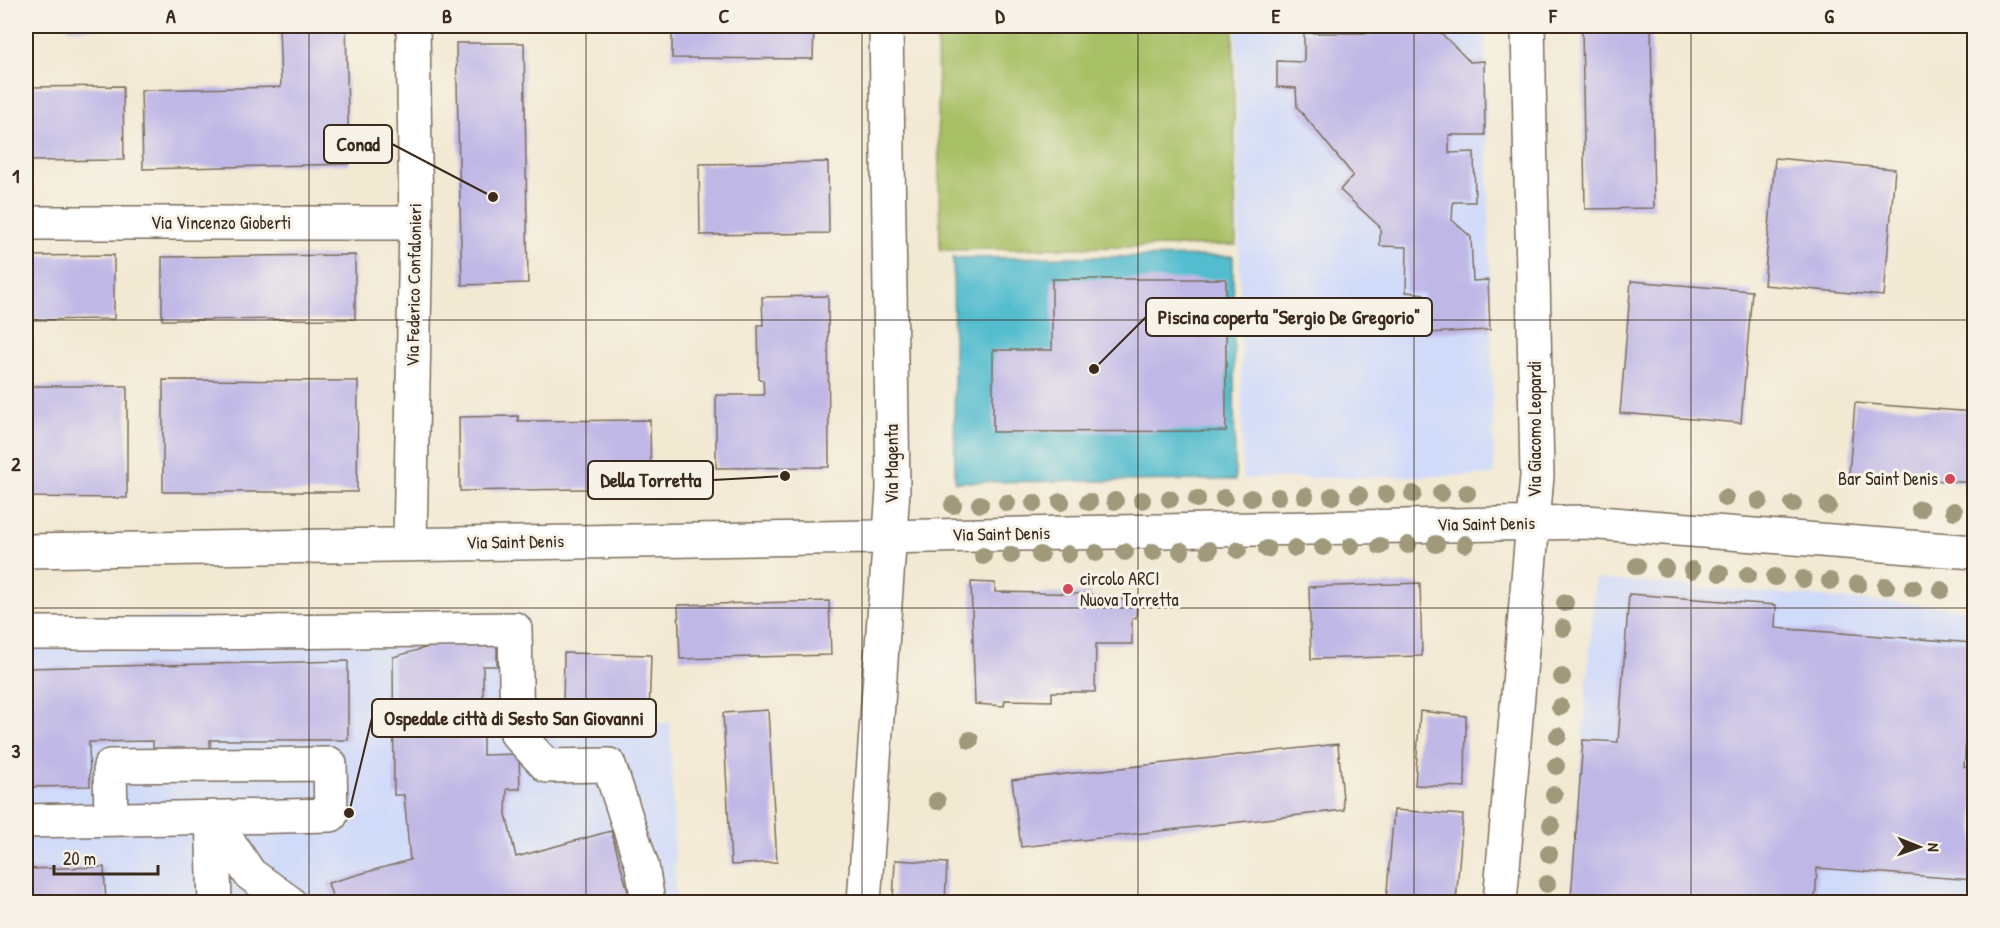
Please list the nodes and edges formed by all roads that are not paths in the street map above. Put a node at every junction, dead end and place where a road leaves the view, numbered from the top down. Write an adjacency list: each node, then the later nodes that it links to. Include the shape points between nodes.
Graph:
1 (413, 26): 5 (street, Via Federico Confalonieri)
2 (886, 26): 7 (street, Via Magenta)
3 (1528, 26): 6 (street, Via Giacomo Leopardi, via 1538,476)
4 (26, 223): 5 (street, Via Vincenzo Gioberti)
5 (416, 223): 8 (street, Via Federico Confalonieri)
6 (1533, 523): 7 (street, Via Saint Denis); 10 (street, Via Saint Denis, via 1586,522); 19 (street, Via Giacomo Leopardi)
7 (891, 536): 8 (street, Via Saint Denis); 18 (street, Via Magenta)
8 (410, 544): 9 (street, Via Saint Denis)
9 (26, 551)
10 (1974, 552)
11 (26, 633): 17 (street, via 515,629 517,734 547,766 609,765 642,866)
12 (212, 817): 13 (street); 13 (street, via 331,815 330,764 110,766); 15 (street); 16 (street, via 250,874)
13 (111, 819): 14 (street)
14 (26, 821)
15 (215, 903)
16 (289, 903)
17 (648, 903)
18 (864, 903)
19 (1500, 903)

